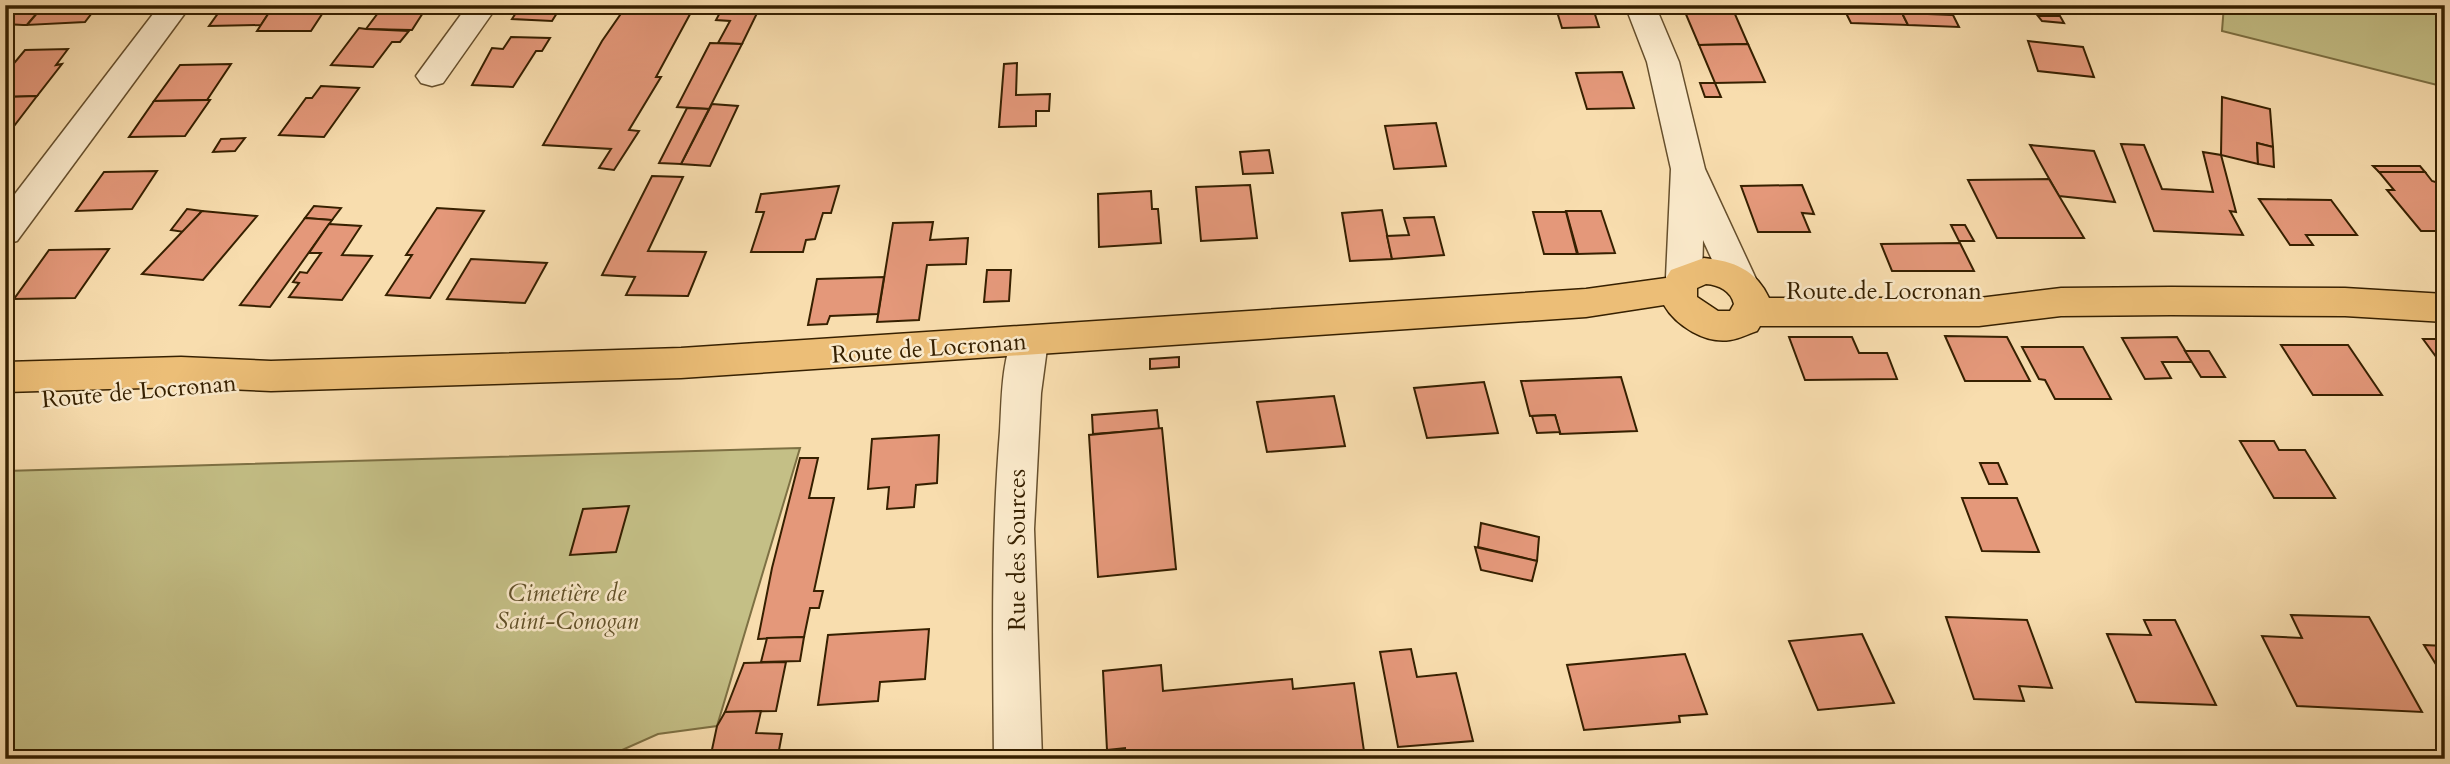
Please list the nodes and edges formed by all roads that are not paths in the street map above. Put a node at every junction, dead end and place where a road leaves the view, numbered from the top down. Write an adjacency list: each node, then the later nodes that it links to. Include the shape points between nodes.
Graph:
1 (176, 5): 6 (street)
2 (483, 5): 4 (street)
3 (1640, 5): 5 (street, via 1663,62)
4 (432, 76)
5 (1688, 169): 8 (street); 9 (street)
6 (5, 233)
7 (2445, 290): 10 (main road, Route de Locronan)
8 (1684, 294): 9 (main road, via 1693,273 1716,272); 9 (main road, via 1723,326 1740,322); 12 (main road, Route de Locronan)
9 (1746, 294): 10 (main road, Route de Locronan, via 1979,312 2061,302)
10 (2345, 302): 11 (main road, Route de Locronan)
11 (2445, 308)
12 (1029, 341): 13 (main road, Route de Locronan, via 707,362); 16 (street, Rue des Sources, via 1013,529)
13 (271, 376): 14 (main road, Route de Locronan, via 181,372); 15 (main road, Route de Locronan, via 160,393)
14 (5, 377)
15 (5, 403)
16 (1018, 759)

